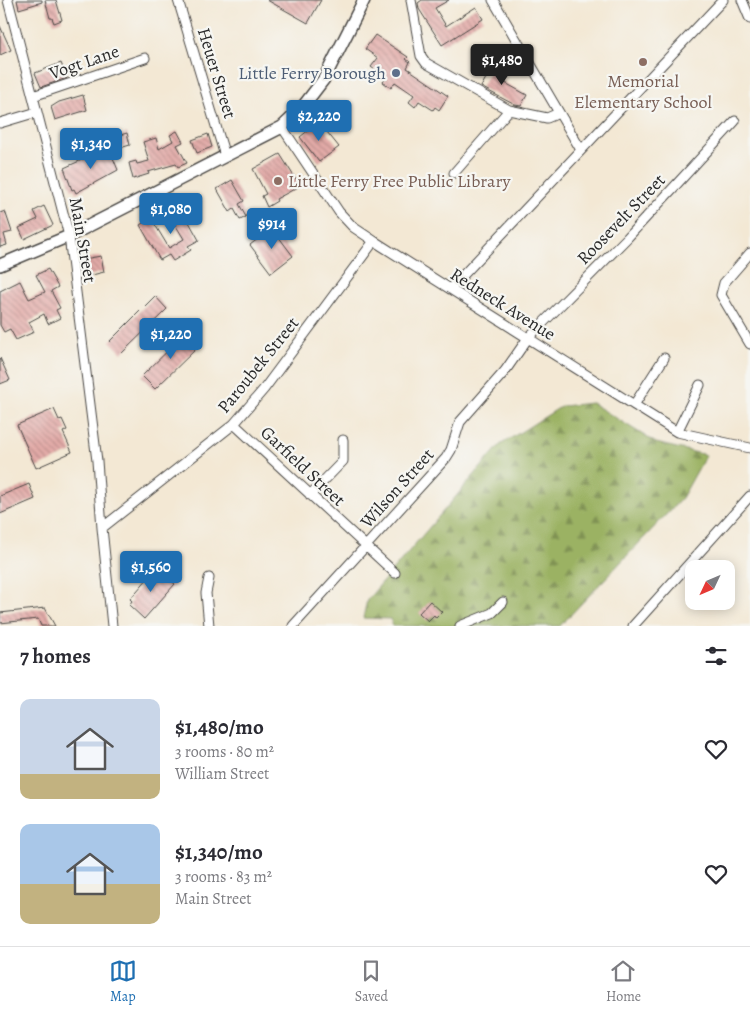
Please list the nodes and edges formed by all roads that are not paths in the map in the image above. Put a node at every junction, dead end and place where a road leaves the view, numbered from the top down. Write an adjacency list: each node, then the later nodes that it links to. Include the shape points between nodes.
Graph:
1 (178, 0): 18 (street, Heuer Street)
2 (364, 0): 16 (main road, via 324,79)
3 (411, 0): 11 (street, via 426,63)
4 (492, 0): 13 (street)
5 (723, 0): 17 (street)
6 (742, 0): 8 (street)
7 (5, 2): 10 (street, Main Street)
8 (750, 19)
9 (145, 58): 10 (street, Vogt Lane)
10 (33, 96): 12 (street, Main Street)
11 (509, 110): 13 (street, via 546,118); 19 (street)
12 (37, 112): 15 (street); 20 (street, Main Street)
13 (559, 113): 17 (street)
14 (735, 121): 25 (street, Roosevelt Street, via 627,238)
15 (0, 123)
16 (282, 127): 18 (main road); 21 (street, Redneck Avenue, via 339,212 353,227)
17 (581, 150): 24 (street)
18 (225, 156): 20 (main road)
19 (454, 173)
20 (70, 236): 23 (main road); 36 (street, Main Street)
21 (374, 241): 24 (street, Redneck Avenue); 30 (street, Paroubek Street, via 264,389)
22 (750, 253): 26 (street, via 724,283 721,296)
23 (0, 265)
24 (450, 289): 25 (street, Redneck Avenue)
25 (528, 338): 29 (street, Redneck Avenue); 37 (street, Wilson Street, via 505,371 460,422 446,458)
26 (750, 344)
27 (664, 358): 29 (street)
28 (700, 385): 31 (street)
29 (634, 405): 31 (street, Redneck Avenue)
30 (234, 424): 34 (street, Garfield Street); 36 (street, Paroubek Street)
31 (677, 432): 33 (street, Redneck Avenue)
32 (343, 440): 34 (street, via 343,461)
33 (750, 448)
34 (310, 495): 37 (street, Garfield Street)
35 (750, 496): 45 (street)
36 (102, 528): 41 (street, Main Street)
37 (366, 546): 38 (street, Garfield Street); 43 (street, Wilson Street)
38 (395, 573)
39 (209, 578): 42 (street, via 206,593)
40 (503, 602): 44 (street, via 492,613)
41 (112, 626)
42 (209, 626)
43 (293, 626)
44 (460, 626)
45 (633, 626)

